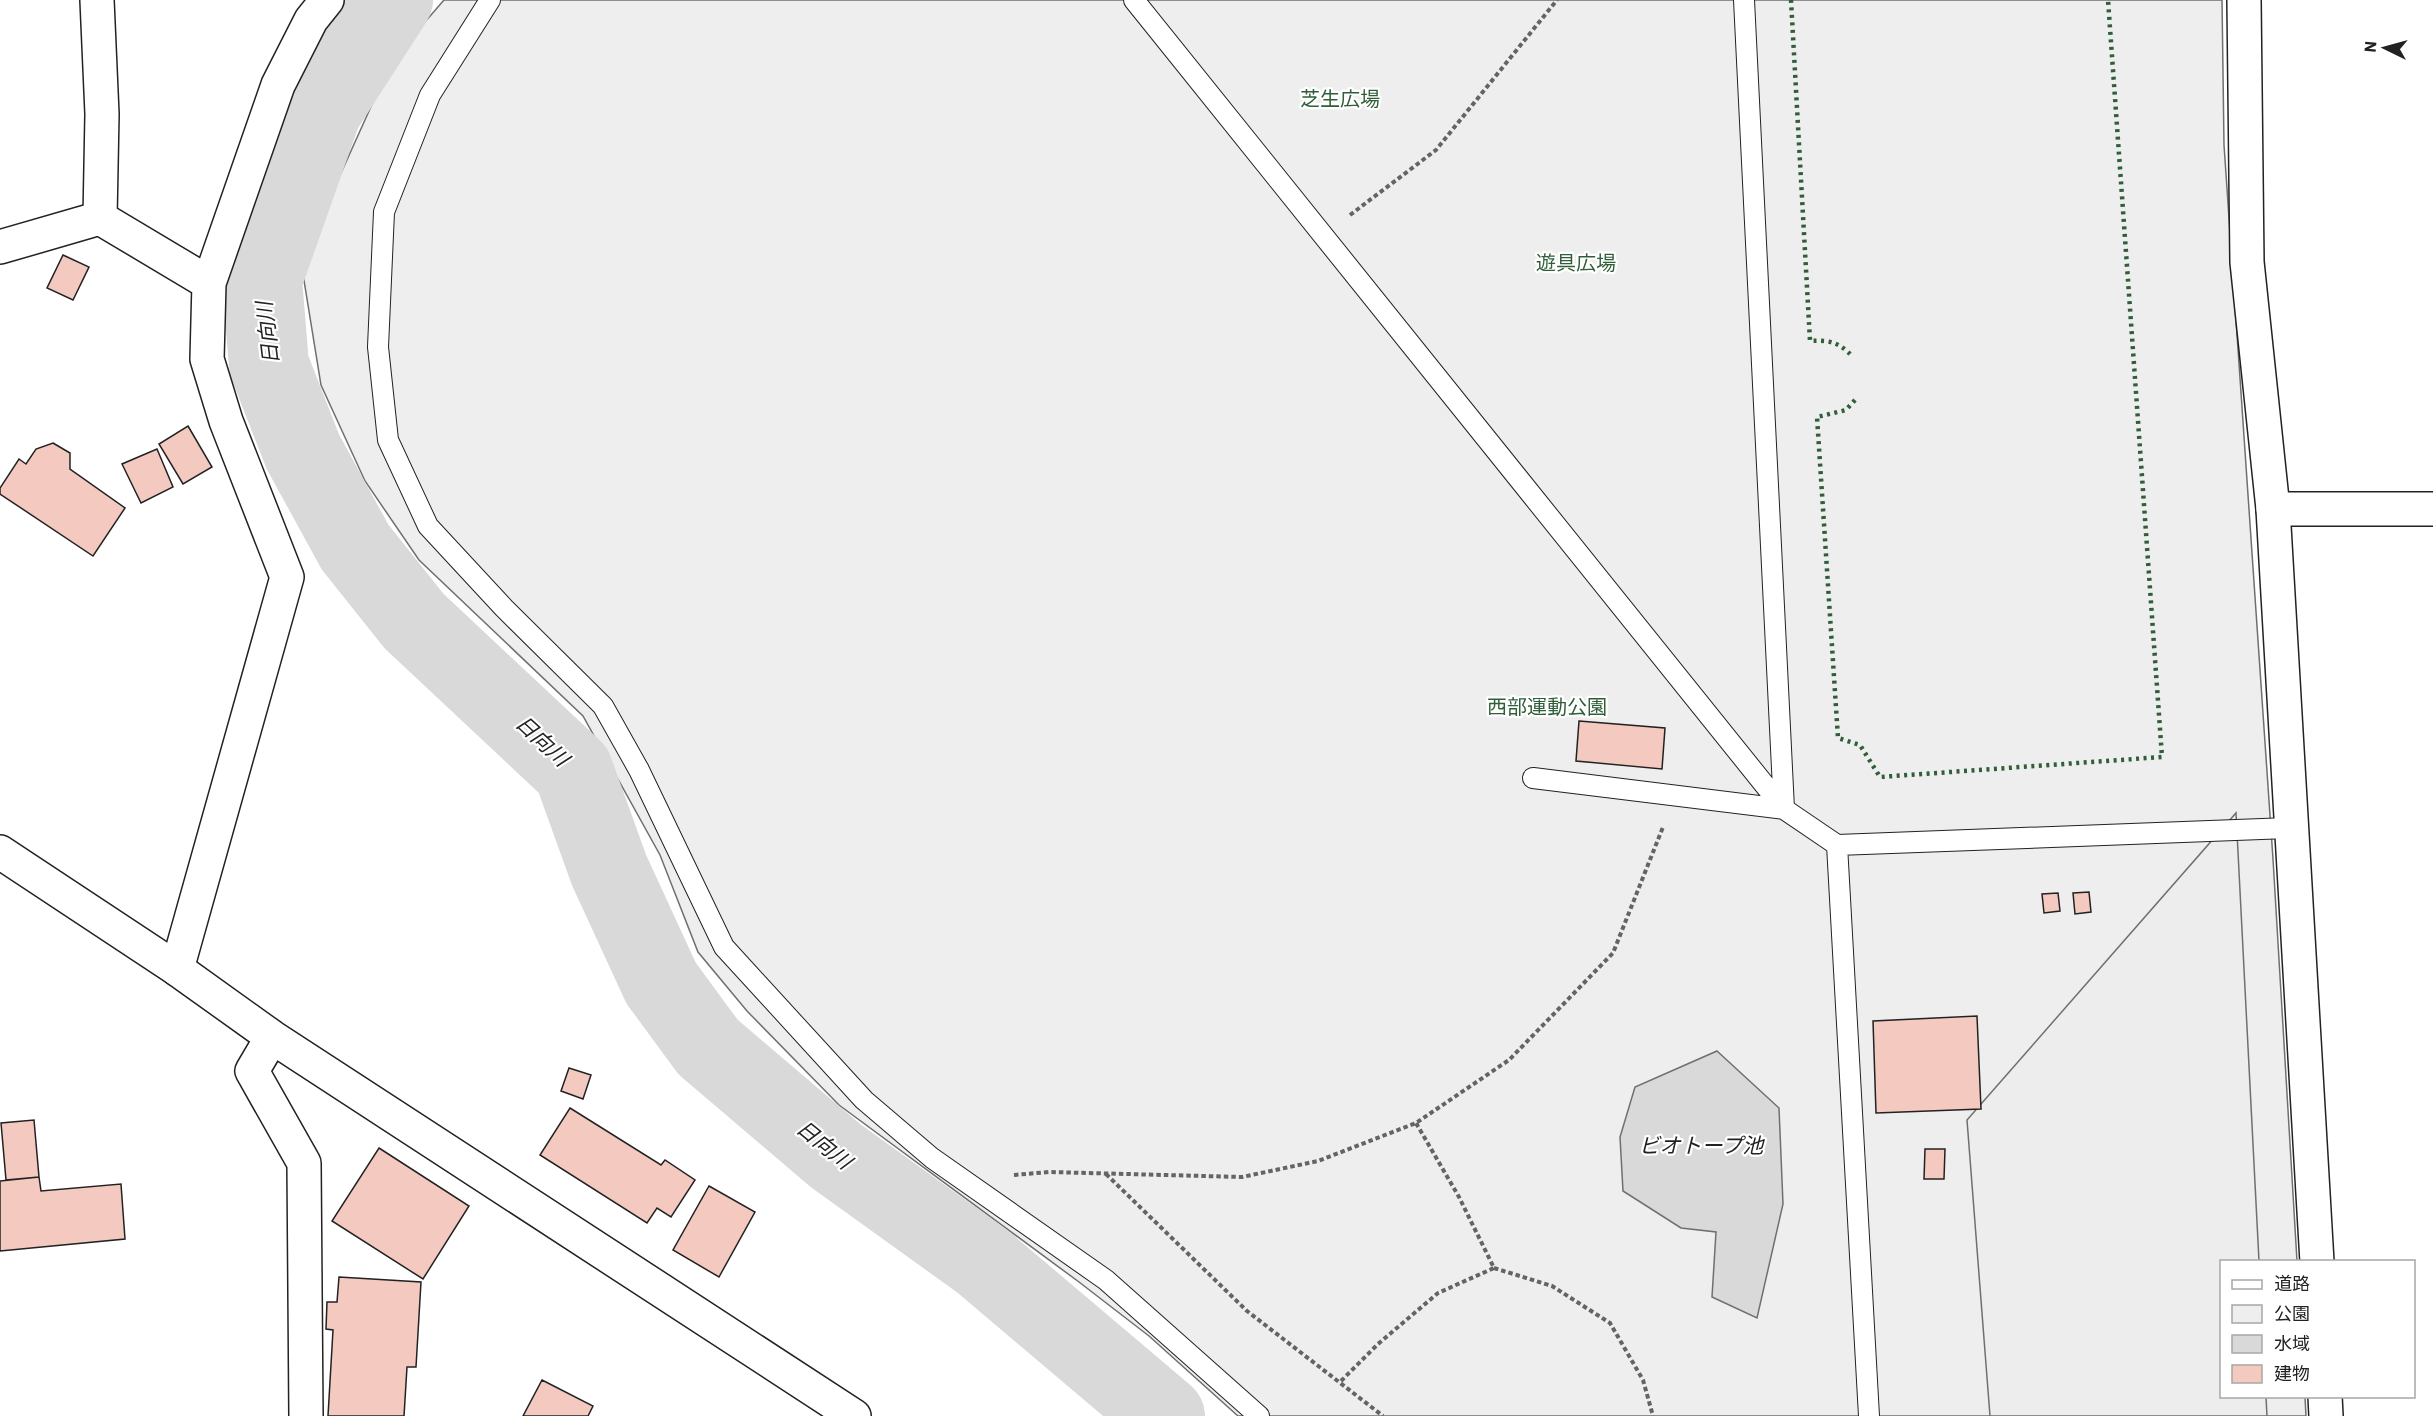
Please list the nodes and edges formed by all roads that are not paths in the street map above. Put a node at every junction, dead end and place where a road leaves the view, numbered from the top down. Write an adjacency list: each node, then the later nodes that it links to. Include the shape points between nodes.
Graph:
1 (97, 0): 7 (street, via 102,114)
2 (327, 0): 9 (street, via 311,20 278,85)
3 (490, 0): 23 (lane, via 430,94 384,212 378,347 388,440 428,526 603,706 639,770 724,947 864,1100 932,1158 1106,1280)
4 (1134, 0): 13 (lane)
5 (1744, 0): 13 (lane)
6 (2244, 0): 11 (street, via 2247,262)
7 (100, 218): 8 (street); 9 (street)
8 (0, 247)
9 (209, 283): 17 (street, via 207,359 226,421 287,577)
10 (2433, 508): 11 (street)
11 (2272, 509): 14 (street)
12 (1533, 778): 13 (lane)
13 (1784, 809): 15 (lane)
14 (2291, 828): 15 (lane); 19 (street)
15 (1837, 844): 24 (lane)
16 (0, 852): 17 (street)
17 (177, 969): 18 (street)
18 (272, 1037): 21 (street, via 252,1071 304,1163); 22 (street)
19 (2317, 1260)
20 (2325, 1398): 25 (street)
21 (306, 1416)
22 (854, 1416)
23 (1259, 1416)
24 (1869, 1416)
25 (2326, 1416)

